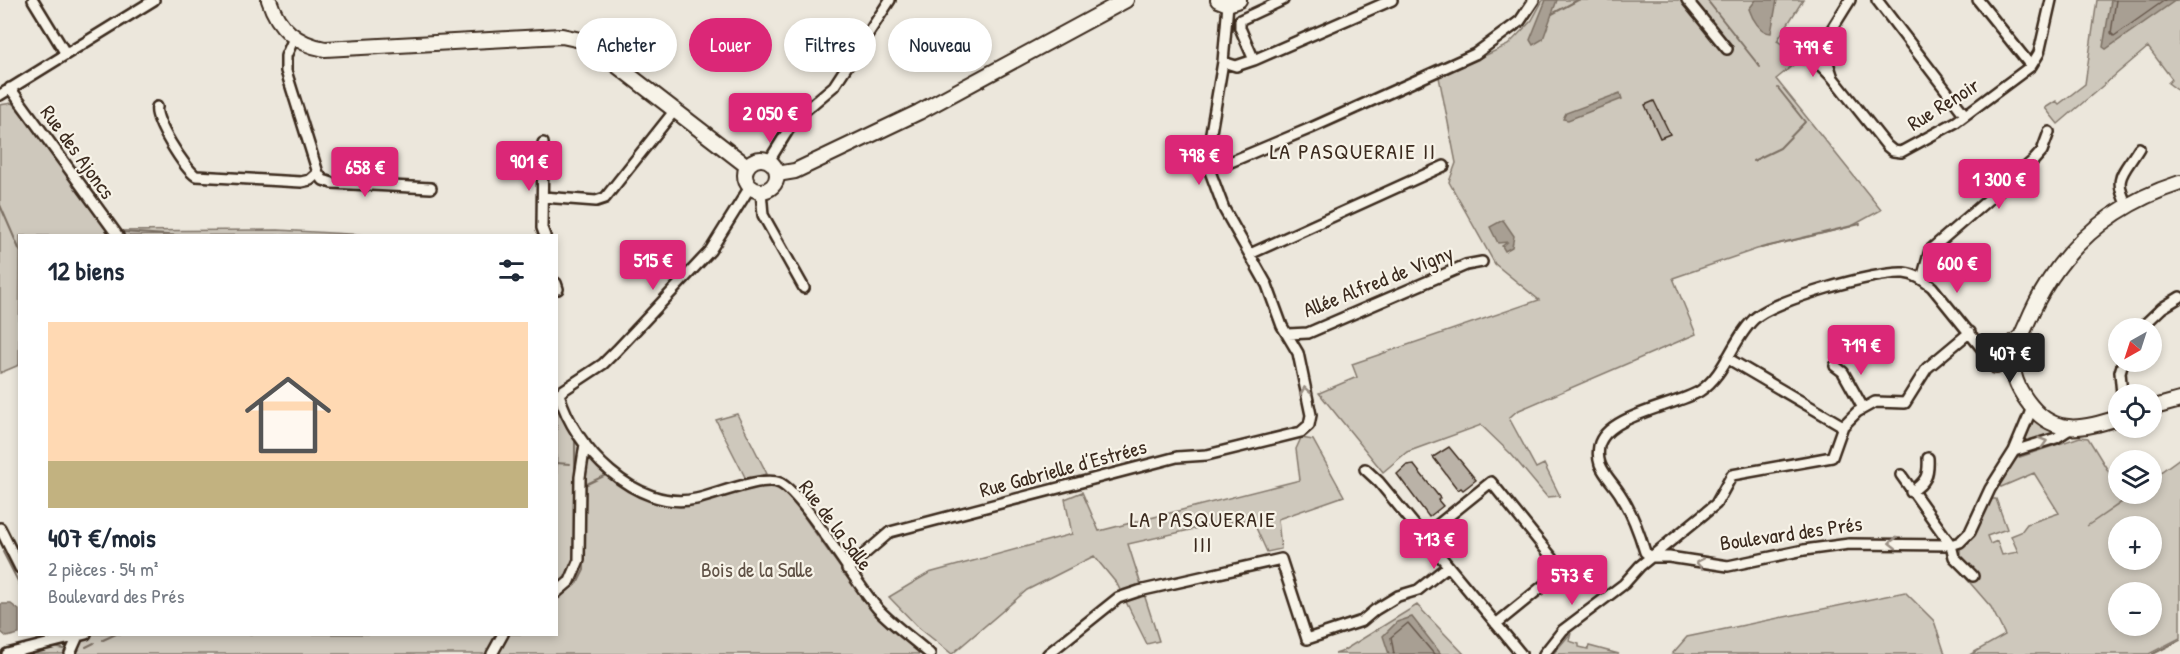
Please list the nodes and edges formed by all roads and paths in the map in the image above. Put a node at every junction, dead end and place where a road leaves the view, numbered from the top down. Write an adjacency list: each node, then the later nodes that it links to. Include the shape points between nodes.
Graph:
1 (33, 0): 17 (street)
2 (154, 0): 17 (street)
3 (269, 0): 15 (street, via 278,22)
4 (890, 0): 29 (street, via 834,86 795,119)
5 (1126, 0): 34 (street, via 919,112 795,171)
6 (1283, 0): 18 (street, via 1240,20)
7 (1392, 0): 18 (street)
8 (1534, 0): 31 (street, via 1521,21 1475,54 1228,163)
9 (1687, 0): 16 (street)
10 (1850, 0): 25 (street, Rue Renoir, via 1819,48 1821,59 1887,146 1896,152 1904,150)
11 (1978, 0): 20 (street)
12 (2051, 0): 20 (street)
13 (1878, 1): 25 (street)
14 (1228, 2): 19 (street)
15 (294, 38): 24 (street, via 314,47 335,50 573,38 598,49); 33 (street, via 285,56 287,77)
16 (1727, 49)
17 (66, 54): 21 (street)
18 (1254, 60): 19 (street, via 1236,66)
19 (1223, 62): 31 (street, via 1208,150)
20 (2031, 66): 25 (street, Rue Renoir)
21 (10, 88): 22 (street); 40 (street, Rue des Ajoncs)
22 (0, 95)
23 (157, 107): 33 (street, via 155,115 196,176 301,182)
24 (675, 110): 30 (street); 38 (street, via 605,198 579,201)
25 (1965, 115)
26 (2049, 132): 44 (street, via 2034,160 1930,250)
27 (543, 143): 38 (street)
28 (2139, 148): 39 (street, via 2119,181)
29 (769, 161): 30 (street, via 755,160); 34 (street)
30 (747, 166): 37 (street, via 744,177)
31 (1209, 166): 42 (street, via 1224,209)
32 (1444, 166): 42 (street)
33 (318, 173): 36 (street, via 332,183)
34 (777, 174): 37 (street, via 773,185)
35 (2180, 183): 39 (street)
36 (430, 188)
37 (755, 189): 45 (street, via 763,215); 58 (street, via 710,251 603,364)
38 (543, 197): 41 (street)
39 (2127, 205): 51 (street, via 2088,233 2055,269)
40 (117, 234)
41 (544, 234)
42 (1250, 254): 50 (street)
43 (1482, 262): 49 (street, Allée Alfred de Vigny, via 1466,265)
44 (1922, 279): 48 (street); 53 (street, via 1907,273 1880,274 1773,305 1749,324)
45 (804, 288)
46 (2180, 297): 47 (street)
47 (2152, 318)
48 (1970, 332): 54 (street); 61 (street, via 1928,368 1905,403 1883,401)
49 (1308, 333): 50 (street, Allée Alfred de Vigny); 52 (street)
50 (1288, 334): 52 (street)
51 (2021, 337): 54 (street); 55 (street)
52 (1294, 346): 78 (street, Rue Gabrielle d’Estrées, one-way to 52, via 890,532 1177,457 1207,455 1301,432 1309,425 1311,415)
53 (1727, 358): 64 (street); 75 (street, via 1699,392 1616,426 1601,441 1600,463 1621,494 1645,552)
54 (1998, 359): 55 (street, via 2008,354); 57 (street)
55 (2013, 362): 57 (street)
56 (1835, 366): 61 (street, via 1843,372)
57 (2018, 390): 62 (street)
58 (558, 394): 66 (street, Rue de la Salle)
59 (2180, 400): 60 (street)
60 (2162, 405)
61 (1863, 408): 64 (street)
62 (2032, 408): 65 (street, via 2049,422); 67 (street)
63 (2108, 421): 65 (street)
64 (1843, 426): 75 (street, via 1832,457 1732,475 1716,504)
65 (2070, 429): 67 (street, one-way to 65, via 2056,438)
66 (585, 444): 78 (street, Rue de la Salle, via 627,482 650,495 674,501 694,500 765,481 780,483 811,517); 80 (street, via 580,477 579,560 570,581)
67 (2014, 451): 74 (street, via 1970,532)
68 (1928, 458): 71 (street, via 1924,483)
69 (1365, 470): 73 (street)
70 (1901, 475): 71 (street)
71 (1911, 492): 74 (street)
72 (0, 528): 76 (street)
73 (1424, 536): 77 (street); 81 (street, via 1491,482 1554,560 1557,571)
74 (1951, 545): 75 (street, Boulevard des Prés, one-way to 75, via 1827,546 1728,566); 79 (street, via 1954,557)
75 (1652, 557): 92 (street, via 1624,584 1563,630)
76 (18, 564)
77 (1448, 566): 81 (street); 90 (street, via 1418,590 1398,596 1362,621 1307,639 1281,560 1129,593)
78 (847, 569): 89 (street, Rue de la Salle, via 879,610)
79 (1973, 576)
80 (558, 591)
81 (1496, 624): 91 (street)
82 (72, 636): 85 (street)
83 (81, 636): 87 (street)
84 (502, 636): 88 (street)
85 (53, 638): 86 (street)
86 (7, 654)
87 (70, 654)
88 (492, 654)
89 (930, 654)
90 (1048, 654)
91 (1521, 654)
92 (1544, 654)

